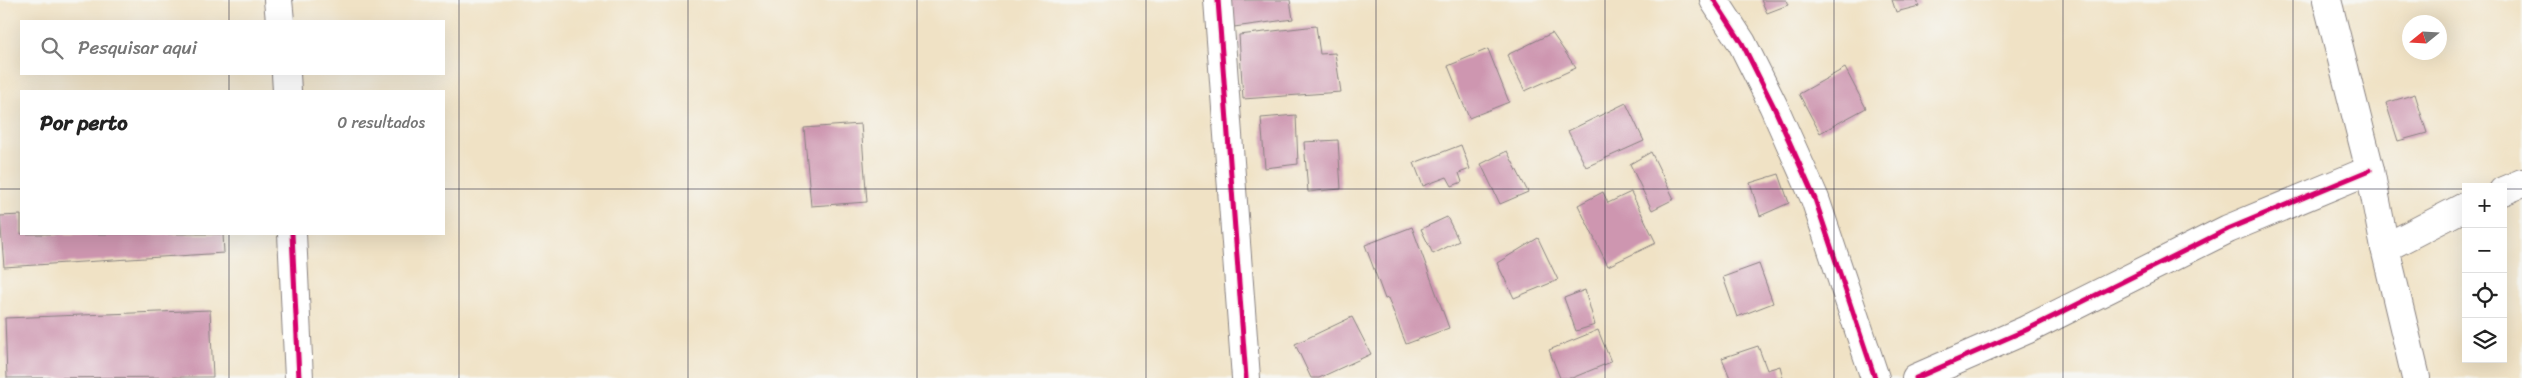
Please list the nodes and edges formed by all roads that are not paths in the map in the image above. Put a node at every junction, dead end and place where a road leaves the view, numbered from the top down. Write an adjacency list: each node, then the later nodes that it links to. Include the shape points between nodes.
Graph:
1 (278, 0): 5 (street)
2 (1218, 0): 15 (street)
3 (1714, 0): 16 (street, via 1742,43 1770,98 1815,199)
4 (2327, 0): 8 (street)
5 (280, 20)
6 (286, 75): 7 (street)
7 (287, 90)
8 (2370, 170): 13 (street); 17 (street, via 2228,230 2026,330)
9 (2522, 183): 10 (street)
10 (2507, 189)
11 (2462, 208): 13 (street)
12 (292, 235): 14 (street)
13 (2384, 248): 18 (street)
14 (299, 378)
15 (1246, 378)
16 (1875, 378)
17 (1916, 378)
18 (2416, 378)

